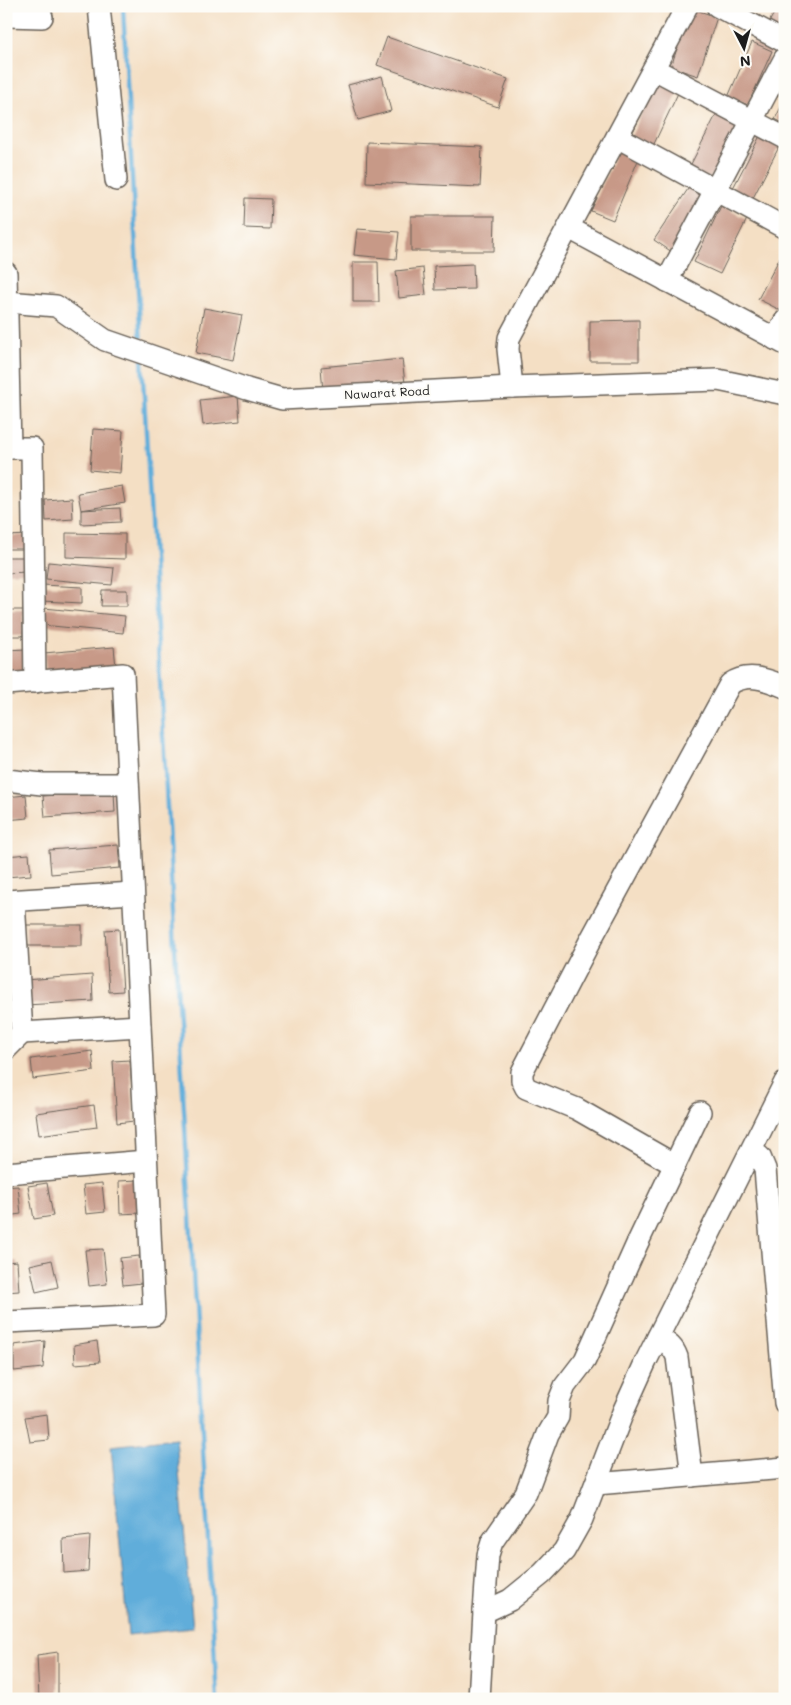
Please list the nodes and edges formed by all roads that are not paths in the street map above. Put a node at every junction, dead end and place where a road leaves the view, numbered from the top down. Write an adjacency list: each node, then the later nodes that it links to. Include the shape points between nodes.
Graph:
1 (100, 6): 12 (street)
2 (687, 6): 8 (street)
3 (717, 6): 6 (street)
4 (6, 16): 5 (street)
5 (42, 17)
6 (785, 42)
7 (785, 58): 9 (street)
8 (654, 69): 9 (street); 10 (street)
9 (752, 120): 11 (street); 13 (street)
10 (618, 137): 13 (street); 14 (street)
11 (785, 138)
12 (116, 180)
13 (715, 190): 15 (street); 17 (street)
14 (569, 228): 17 (street); 20 (street, via 509,338)
15 (785, 228)
16 (6, 273): 18 (street)
17 (667, 281): 19 (street)
18 (7, 302): 20 (street, Nawarat Road, via 56,306 105,340 282,399); 22 (street)
19 (781, 335)
20 (512, 387): 21 (street, Nawarat Road, via 718,380)
21 (785, 394)
22 (8, 448): 23 (street, via 32,448)
23 (35, 682): 24 (street); 27 (street, via 123,674)
24 (6, 684)
25 (785, 687): 38 (street, via 756,678 738,679 730,684 522,1072 526,1088 577,1109)
26 (6, 780): 27 (street, via 42,784)
27 (128, 784): 28 (street)
28 (133, 893): 29 (street); 30 (street)
29 (10, 901): 31 (street)
30 (140, 1026): 31 (street); 37 (street)
31 (22, 1033): 32 (street)
32 (6, 1050)
33 (785, 1082): 35 (street)
34 (700, 1112): 38 (street)
35 (775, 1124): 36 (street)
36 (752, 1151): 41 (street); 42 (street, via 760,1157 766,1169)
37 (146, 1161): 39 (street); 40 (street, via 154,1315)
38 (675, 1165): 46 (street, via 585,1360 565,1386 559,1400 558,1417 548,1434 526,1493 492,1542)
39 (6, 1173)
40 (6, 1322)
41 (658, 1337): 44 (street, via 674,1349 677,1357); 45 (street, via 623,1412)
42 (785, 1403)
43 (785, 1468): 44 (street)
44 (692, 1476): 45 (street)
45 (596, 1484): 46 (street, via 564,1551 510,1600)
46 (484, 1612): 47 (street)
47 (479, 1699)

